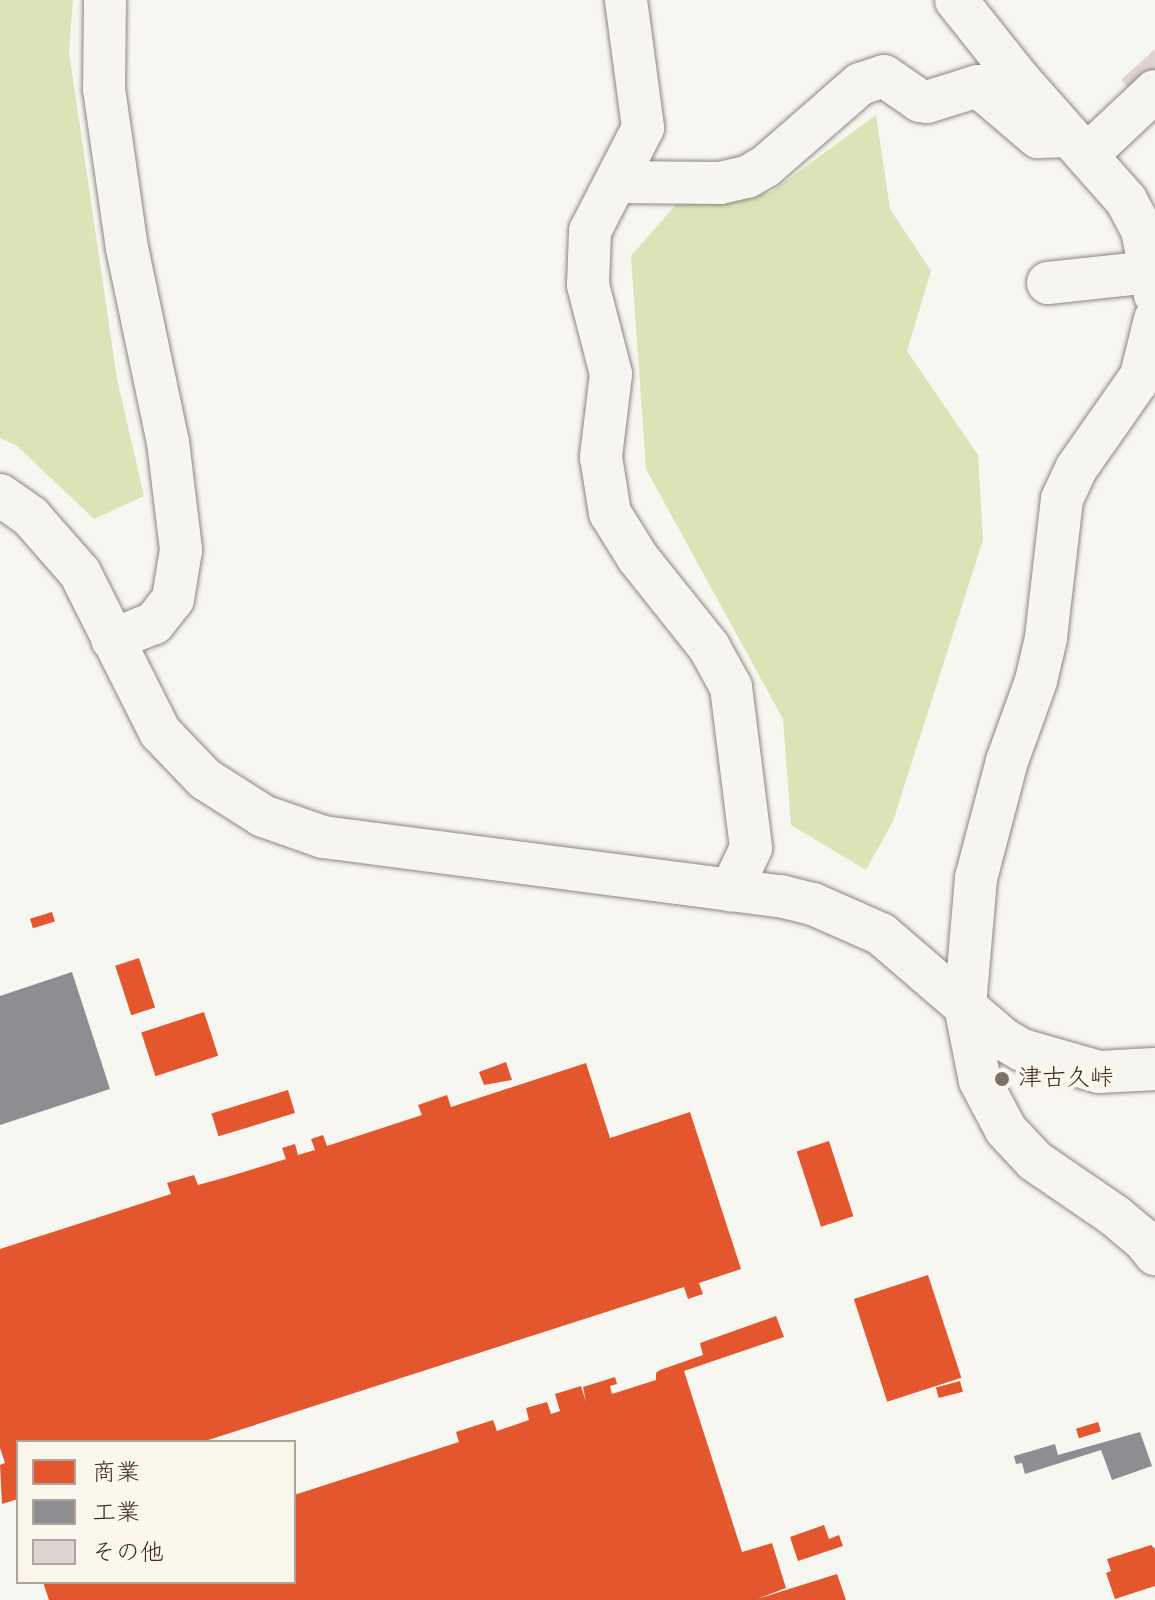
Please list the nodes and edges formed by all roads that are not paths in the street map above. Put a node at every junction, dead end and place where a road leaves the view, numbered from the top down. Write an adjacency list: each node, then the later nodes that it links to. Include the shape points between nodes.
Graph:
1 (105, 0): 11 (street, via 104,89 127,248 168,442 181,550 173,599 154,623)
2 (626, 0): 6 (street, via 643,128)
3 (956, 0): 5 (street)
4 (1155, 91): 5 (street)
5 (1078, 145): 6 (street, via 1038,137 978,86 927,102 884,76 860,84 747,177 720,183); 8 (street, via 1132,210 1142,230)
6 (616, 182): 12 (street, via 590,231 588,285 611,374 601,457 610,513 638,558 709,647 731,687 751,848)
7 (1048, 283): 8 (street)
8 (1153, 284)
9 (1155, 319): 13 (street, via 1141,376 1076,469 1062,499 1043,652 976,878)
10 (0, 495): 11 (street, via 31,517 80,573)
11 (112, 640): 12 (street, via 154,722 182,756 234,800 287,827 323,837)
12 (731, 890): 13 (street, via 791,899 849,918 881,934)
13 (965, 1006): 14 (street, via 1003,1039 1037,1056 1099,1072); 15 (street, via 980,1081 1006,1130 1035,1161 1114,1215)
14 (1155, 1069)
15 (1155, 1254)

